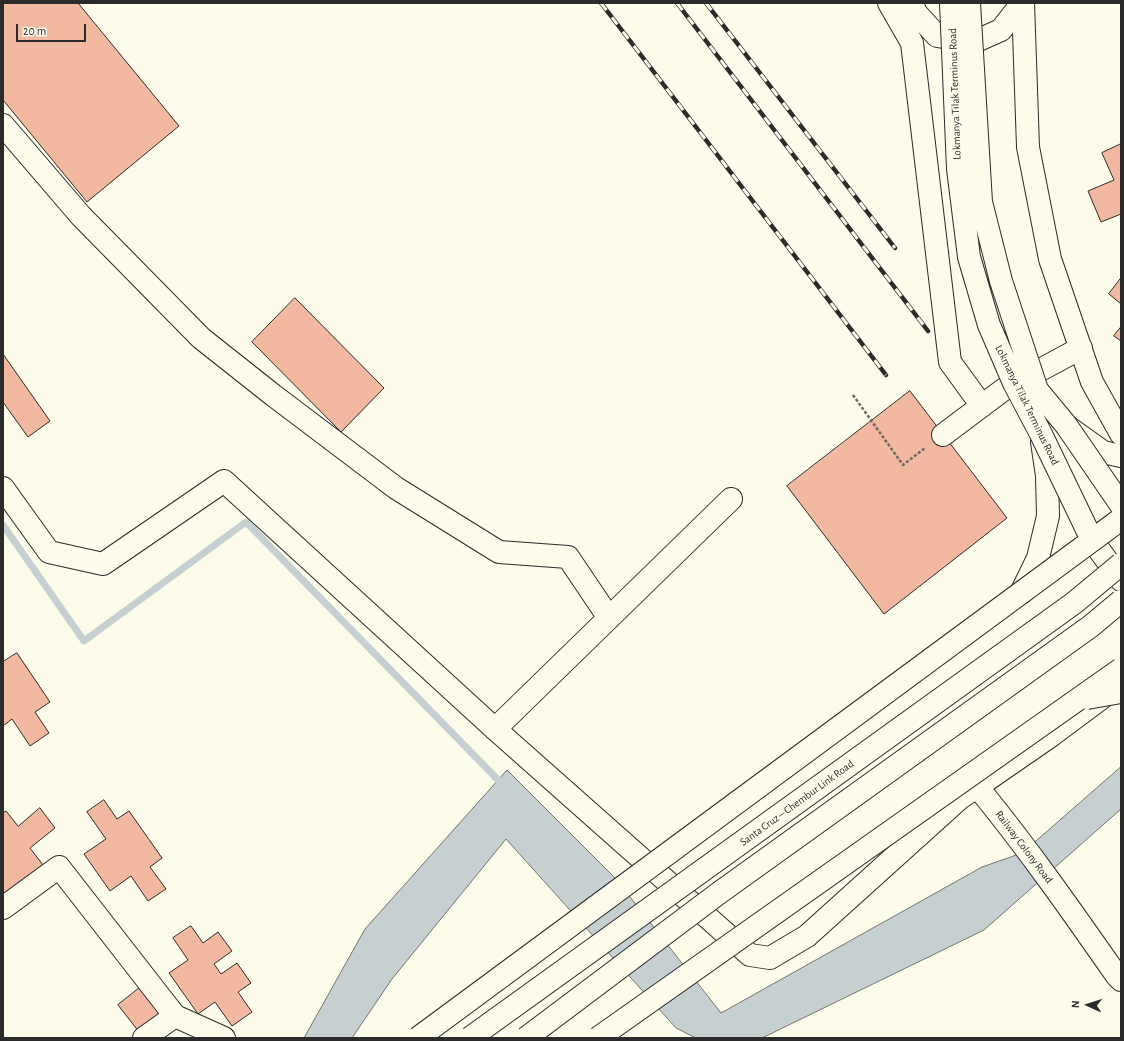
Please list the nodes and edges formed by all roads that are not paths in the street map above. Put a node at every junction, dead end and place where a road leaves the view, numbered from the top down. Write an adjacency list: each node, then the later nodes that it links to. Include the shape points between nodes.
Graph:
1 (889, 3): 8 (main road, via 912,43 950,362)
2 (912, 3): 5 (main road, via 916,13 937,36 974,42 1001,30)
3 (951, 3): 10 (main road, Lokmanya Tilak Terminus Road, bridge, via 958,169 969,257 989,325 1014,383)
4 (969, 3): 9 (main road, Lokmanya Tilak Terminus Road, bridge, via 981,202 1001,281 1037,390)
5 (1022, 3): 7 (main road, via 1028,147 1050,259)
6 (3, 125): 23 (main road, via 81,216 201,338 396,488 499,552 568,556)
7 (1081, 348): 8 (main road, via 1003,390); 11 (main road, via 1092,382)
8 (982, 406): 12 (main road)
9 (1066, 425): 13 (main road, via 1103,452); 16 (main road, Lokmanya Tilak Terminus Road, bridge)
10 (1041, 434): 18 (main road, Lokmanya Tilak Terminus Road, bridge); 21 (main road, bridge, via 1047,476 1048,516 1038,558)
11 (1121, 434)
12 (943, 435)
13 (1121, 456)
14 (3, 488): 28 (main road, via 49,552 103,564 224,481)
15 (731, 499): 23 (main road)
16 (1121, 505)
17 (1121, 519): 18 (main road, bridge)
18 (1092, 540): 20 (main road, Lokmanya Tilak Terminus Road); 21 (main road, bridge)
19 (1121, 564): 36 (main road, Santa Cruz – Chembur Link Road, bridge, via 1074,604)
20 (1121, 580)
21 (1020, 593): 35 (main road, bridge)
22 (1121, 601): 37 (main road, bridge, via 1091,626 719,893)
23 (609, 618): 28 (main road)
24 (1121, 669): 27 (main road, bridge)
25 (1121, 683): 29 (main road)
26 (1121, 692): 27 (main road, bridge)
27 (1080, 699): 38 (main road, bridge)
28 (495, 729): 29 (main road, via 750,955 770,958 807,936 960,798)
29 (981, 784): 31 (main road, Railway Colony Road, via 980,790 1058,891)
30 (3, 908): 32 (main road, via 59,867)
31 (1121, 980)
32 (175, 1016): 33 (main road); 34 (main road)
33 (144, 1038)
34 (224, 1038)
35 (418, 1038)
36 (470, 1038)
37 (526, 1038)
38 (598, 1038)

